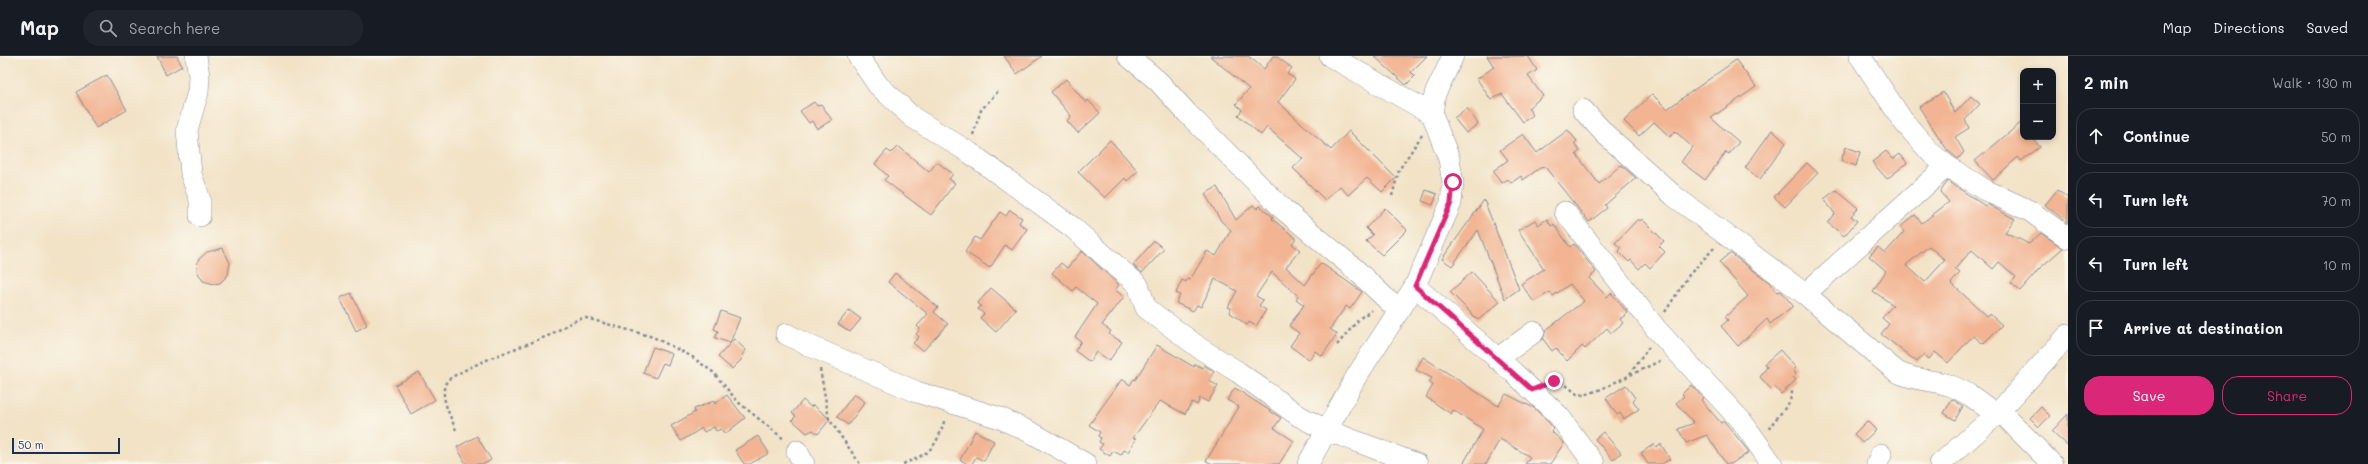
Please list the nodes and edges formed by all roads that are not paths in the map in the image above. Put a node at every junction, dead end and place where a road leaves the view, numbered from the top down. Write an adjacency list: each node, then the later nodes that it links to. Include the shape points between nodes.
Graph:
1 (196, 56): 11 (street, via 198,92 188,130 191,174 200,200)
2 (858, 56): 23 (street, via 878,85 912,117 970,153 1072,227 1138,285 1143,304 1151,313 1299,416)
3 (1128, 56): 13 (street, via 1158,81 1284,210)
4 (1330, 56): 8 (street)
5 (1453, 56): 8 (street, via 1435,94)
6 (1860, 56): 9 (street, via 1903,121 1931,153)
7 (1583, 110): 15 (street, via 1605,134 1674,196)
8 (1433, 118): 14 (street, via 1449,159 1453,182 1451,203)
9 (1947, 166): 12 (street, via 1985,190 2030,211); 15 (street)
10 (1564, 212): 28 (street, via 1676,353 1743,423)
11 (200, 216)
12 (2068, 238)
13 (1370, 284): 16 (street); 17 (street)
14 (1415, 286): 16 (street); 21 (street)
15 (1805, 294): 22 (street, via 1897,372 1911,378 1950,385)
16 (1399, 311): 17 (street)
17 (1386, 331): 23 (street)
18 (1534, 332): 21 (street)
19 (786, 334): 24 (street, via 951,404 1000,418)
20 (2068, 335): 22 (street)
21 (1498, 359): 27 (street, via 1559,416)
22 (1998, 413): 29 (street); 30 (street)
23 (1326, 430): 25 (street); 26 (street)
24 (1086, 464)
25 (1308, 464)
26 (1417, 464)
27 (1594, 464)
28 (1772, 464)
29 (1940, 464)
30 (2052, 464)

